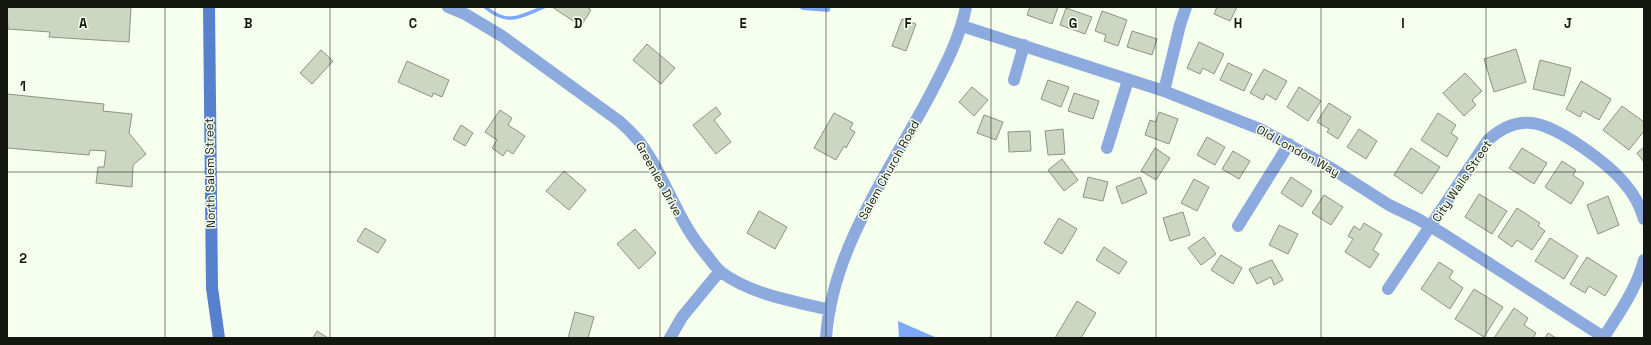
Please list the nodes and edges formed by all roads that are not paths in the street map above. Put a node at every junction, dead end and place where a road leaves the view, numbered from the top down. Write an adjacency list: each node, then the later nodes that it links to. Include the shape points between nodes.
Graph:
1 (209, 7): 19 (main road, North Salem Street, via 212,288)
2 (448, 7): 16 (street, Greenlea Drive, via 502,36 619,120 645,151 684,224)
3 (966, 7): 5 (street, Salem Church Road)
4 (1186, 7): 9 (street)
5 (962, 26): 6 (street, Old London Way); 18 (street, Salem Church Road, via 948,61 849,246 840,269)
6 (1024, 45): 7 (street); 8 (street, Old London Way)
7 (1014, 80)
8 (1128, 80): 9 (street, Old London Way); 11 (street)
9 (1164, 91): 10 (street, Old London Way, via 1260,129)
10 (1289, 144): 13 (street); 14 (street, Old London Way, via 1389,205)
11 (1108, 148)
12 (1644, 219): 14 (street, City Walls Street, via 1639,205 1625,184 1592,154 1560,133 1532,123 1512,125 1497,131 1488,140)
13 (1238, 226)
14 (1431, 226): 17 (street, City Walls Street); 22 (street, Old London Way)
15 (1644, 260): 22 (street, via 1632,290)
16 (720, 271): 18 (street, Greenlea Drive, via 757,291); 20 (street, via 682,316)
17 (1388, 289)
18 (830, 310): 21 (street, Salem Church Road)
19 (220, 338)
20 (670, 338)
21 (826, 338)
22 (1604, 338)

